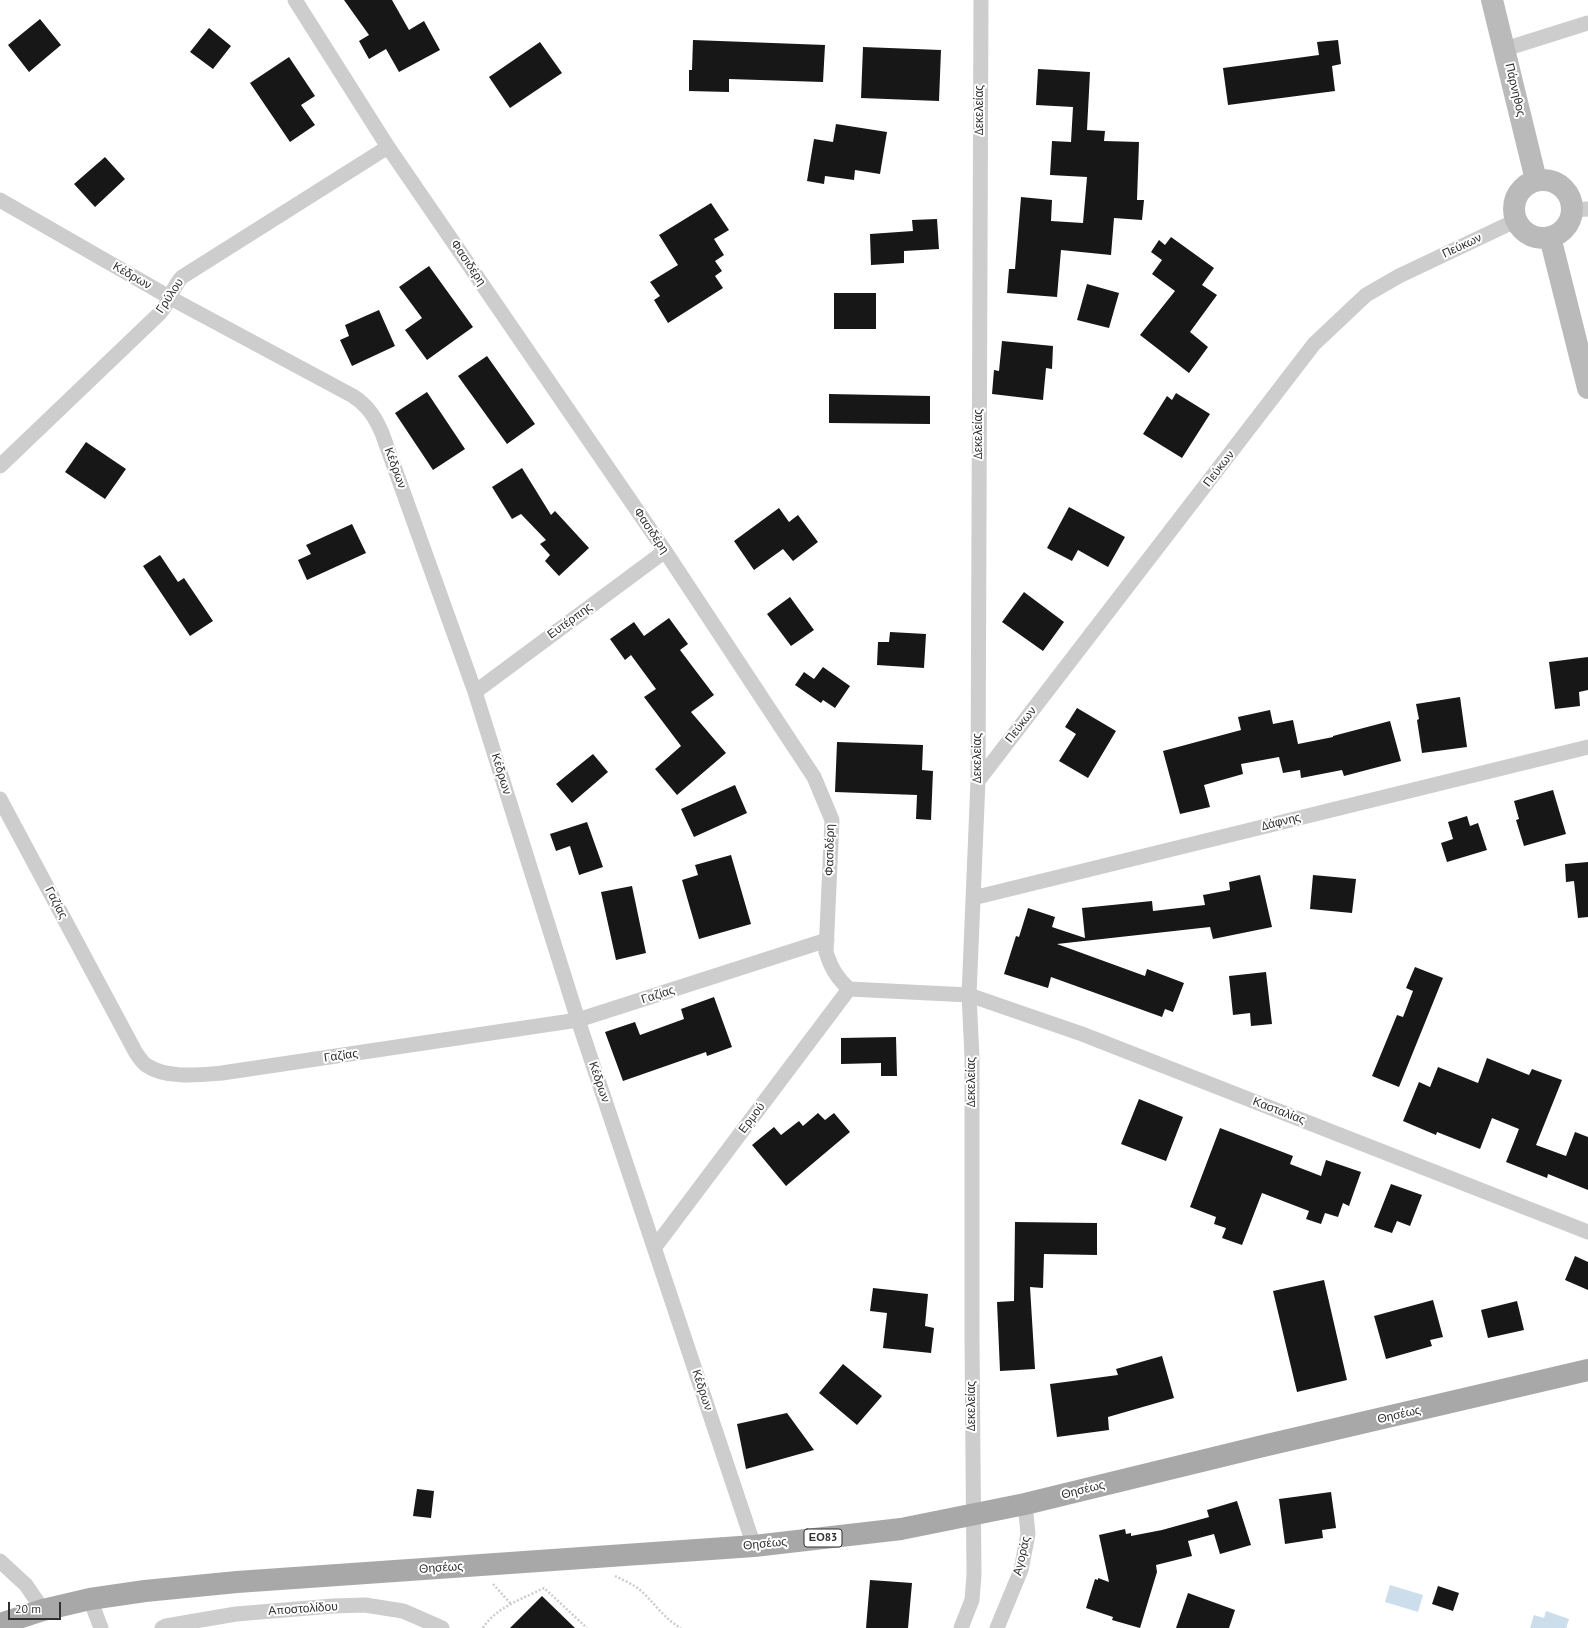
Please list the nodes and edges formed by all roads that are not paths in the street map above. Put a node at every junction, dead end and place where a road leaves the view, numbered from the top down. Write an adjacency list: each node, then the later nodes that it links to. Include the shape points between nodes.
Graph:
1 (295, 0): 6 (street, Φασιδέρη)
2 (980, 0): 18 (street, Δεκελείας)
3 (1492, 0): 5 (street, Πάρνηθος)
4 (1588, 23): 5 (street)
5 (1505, 49): 7 (street, Πάρνηθος)
6 (388, 147): 12 (street, Γρύλου, via 195,267 179,281); 15 (street, Φασιδέρη)
7 (1536, 180): 9 (street, via 1549,180 1561,186); 10 (street, via 1525,185 1517,194 1513,206)
8 (0, 200): 12 (street, Κέδρων)
9 (1580, 209): 11 (street, via 1566,228)
10 (1515, 221): 11 (street, via 1528,235); 18 (street, Πεύκων, via 1399,276 1366,295 1314,344)
11 (1550, 237): 13 (street)
12 (170, 298): 14 (street, Γρύλου, via 160,313); 16 (street, Κέδρων, via 353,396 370,410 382,433)
13 (1588, 388)
14 (0, 466)
15 (665, 551): 16 (street, Ευτέρπης); 21 (street, Φασιδέρη, via 814,776 832,820)
16 (475, 692): 24 (street, Κέδρων)
17 (1588, 747): 20 (street, Δάφνης)
18 (978, 781): 20 (street, Δεκελείας)
19 (0, 799): 24 (street, Γαζίας, via 136,1053 144,1064 154,1070 186,1076 222,1073)
20 (973, 898): 23 (street, Δεκελείας)
21 (827, 940): 22 (street, Φασιδέρη, via 826,952 830,966); 24 (street, Γαζίας)
22 (848, 990): 23 (street); 26 (street, Ερμού)
23 (969, 995): 25 (street, Κασταλίας, via 1082,1034); 29 (street, Δεκελείας, via 972,1057)
24 (578, 1020): 26 (street, Κέδρων)
25 (1588, 1232)
26 (655, 1247): 30 (street, Κέδρων)
27 (1588, 1370): 28 (main road, Θησέως / ΕΟ83)
28 (1025, 1504): 29 (main road, Θησέως / ΕΟ83); 39 (street, Αγοράς, via 1028,1534 1021,1570)
29 (973, 1515): 30 (main road, Θησέως / ΕΟ83, via 887,1531); 38 (street, via 974,1589)
30 (754, 1546): 32 (main road, Θησέως / ΕΟ83, via 237,1582)
31 (0, 1561): 33 (street, via 26,1585)
32 (90, 1599): 33 (main road, Θησέως / ΕΟ83); 35 (street)
33 (43, 1610): 34 (main road, Θησέως / ΕΟ83)
34 (0, 1624)
35 (101, 1628)
36 (162, 1628): 37 (street, Αποστολίδου, via 236,1614 365,1605 403,1611)
37 (442, 1628)
38 (961, 1628)
39 (997, 1628)

